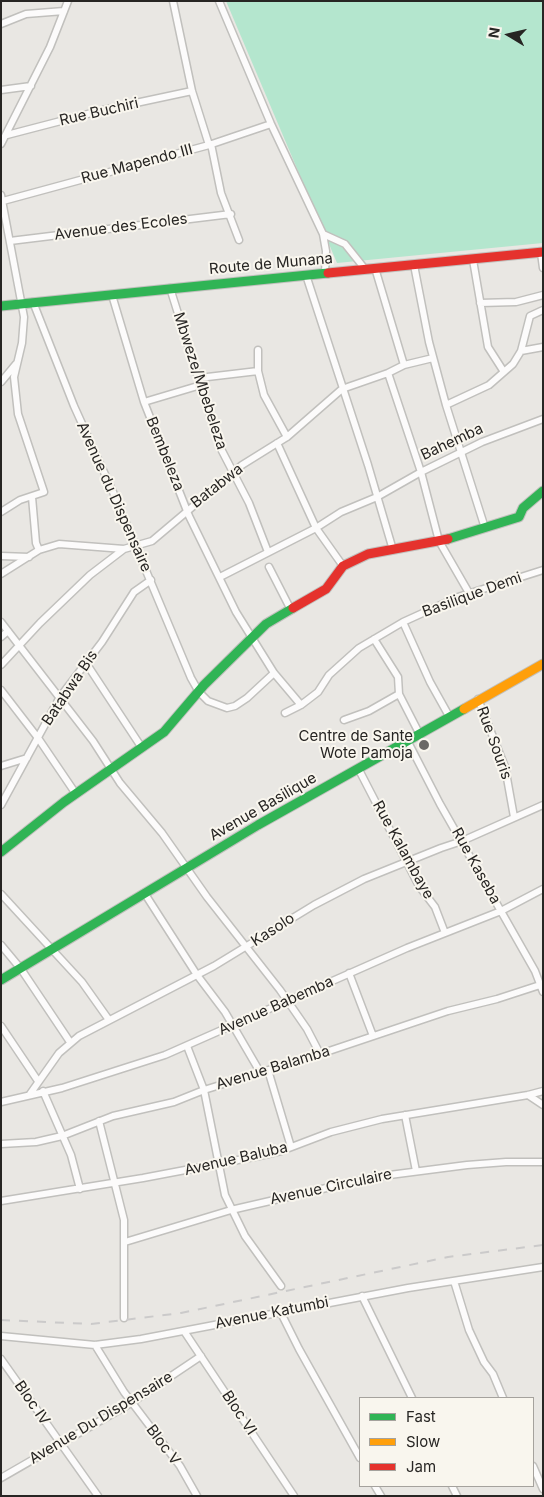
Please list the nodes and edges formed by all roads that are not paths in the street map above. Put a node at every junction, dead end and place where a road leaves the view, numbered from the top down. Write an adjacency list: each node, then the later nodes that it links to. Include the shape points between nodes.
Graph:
1 (68, 1): 4 (street)
2 (172, 1): 8 (street)
3 (218, 1): 9 (street)
4 (64, 11): 5 (street, via 26,14); 6 (street)
5 (1, 24)
6 (31, 86): 7 (street); 10 (street)
7 (1, 90)
8 (192, 91): 10 (street, Rue Buchiri); 12 (street)
9 (271, 124): 12 (street, Rue Mapendo III); 16 (street)
10 (7, 135): 11 (street)
11 (1, 144)
12 (210, 144): 13 (street, Rue Mapendo III); 14 (street, via 222,193)
13 (2, 198): 15 (street)
14 (231, 214): 17 (street); 18 (street, Avenue des Ecoles)
15 (4, 227): 18 (street)
16 (323, 234): 24 (street, via 345,244); 25 (street)
17 (239, 240)
18 (10, 241): 31 (street)
19 (542, 252): 20 (street, Route de Munana); 23 (street)
20 (472, 260): 21 (street, Route de Munana); 32 (street)
21 (414, 265): 22 (street, Route de Munana); 38 (street)
22 (375, 268): 24 (street, Route de Munana); 40 (street)
23 (543, 268)
24 (365, 269): 25 (street, Route de Munana)
25 (325, 273): 26 (street, Route de Munana)
26 (306, 275): 27 (street, Route de Munana); 46 (street)
27 (170, 288): 28 (street, Route de Munana); 45 (street, Mbweze/Mbebeleza)
28 (112, 295): 30 (street, Route de Munana); 47 (street, Bembeleza)
29 (543, 295): 32 (street, via 516,302)
30 (32, 302): 31 (street, Route de Munana); 63 (street, Avenue du Dispensaire)
31 (22, 303): 33 (street, Route de Munana); 39 (street, via 23,333)
32 (480, 303): 42 (street, via 488,347)
33 (1, 306)
34 (543, 310): 37 (street, via 530,316)
35 (543, 347): 37 (street)
36 (258, 350): 41 (street)
37 (521, 351): 42 (street)
38 (433, 358): 40 (street, Batabwa); 48 (street)
39 (17, 363): 44 (street); 56 (street, via 14,377 18,414 44,492)
40 (404, 365): 43 (street, Batabwa)
41 (258, 371): 45 (street); 50 (street, via 272,413)
42 (504, 372): 48 (street, via 489,385)
43 (388, 374): 46 (street, Batabwa); 53 (street)
44 (1, 382)
45 (200, 382): 47 (street); 54 (street, Mbweze/Mbebeleza)
46 (342, 389): 50 (street, Batabwa); 57 (street)
47 (144, 402): 58 (street, Bembeleza)
48 (446, 405): 52 (street)
49 (543, 419): 52 (street, Bahemba, via 482,442)
50 (287, 438): 51 (street, Batabwa)
51 (277, 443): 54 (street, Batabwa); 60 (street)
52 (461, 454): 53 (street, Bahemba); 61 (street)
53 (420, 472): 57 (street, Bahemba); 62 (street)
54 (232, 474): 58 (street, Batabwa); 67 (street, Mbweze/Mbebeleza, via 249,503)
55 (543, 491): 61 (street, via 523,508 517,518)
56 (32, 497): 59 (street, via 20,500); 65 (street)
57 (377, 497): 60 (street, Bahemba, via 340,512); 66 (street)
58 (187, 510): 63 (street, Batabwa, via 152,541); 74 (street, Bembeleza)
59 (1, 512)
60 (316, 528): 67 (street, Bahemba); 70 (street)
61 (485, 528): 62 (street)
62 (439, 541): 66 (street); 76 (street)
63 (135, 544): 64 (street, Batabwa); 75 (street, Avenue du Dispensaire)
64 (124, 549): 65 (street, via 59,544); 84 (street, Batabwa, via 90,575)
65 (39, 550): 69 (street)
66 (393, 550): 70 (street, via 368,554)
67 (268, 552): 74 (street, Bahemba)
68 (1, 556): 69 (street)
69 (29, 557): 73 (street)
70 (343, 566): 77 (street, via 326,589)
71 (269, 567): 77 (street)
72 (543, 570): 76 (street, Basilique Demi)
73 (1, 574)
74 (220, 577): 82 (street, Bembeleza, via 236,612)
75 (151, 580): 85 (street, Batabwa Bis, via 134,592); 90 (street, Avenue du Dispensaire)
76 (469, 593): 79 (street, Basilique Demi)
77 (291, 610): 82 (street, via 266,624)
78 (1, 622): 80 (street)
79 (403, 622): 83 (street, Basilique Demi); 96 (street, via 430,682)
80 (8, 631): 81 (street); 84 (street)
81 (1, 637)
82 (253, 638): 88 (street, Bembeleza); 90 (street)
83 (374, 639): 91 (street, via 398,677); 94 (street, Basilique Demi, via 343,662 318,692)
84 (20, 644): 87 (street, Batabwa); 92 (street)
85 (86, 663): 92 (street, Batabwa Bis); 101 (street)
86 (543, 664): 93 (street, Avenue Basilique)
87 (1, 665)
88 (274, 673): 90 (street, via 235,706 227,708 208,701); 94 (street, Bembeleza)
89 (1, 690): 99 (street)
90 (199, 692): 101 (street, via 164,732)
91 (399, 694): 97 (street, via 369,711); 98 (street)
92 (60, 697): 99 (street, Batabwa Bis); 104 (street)
93 (478, 699): 96 (street, Avenue Basilique); 109 (street, Rue Souris, via 505,767)
94 (301, 705): 95 (street, Basilique Demi)
95 (286, 713)
96 (450, 716): 98 (street, Avenue Basilique)
97 (344, 720)
98 (419, 733): 100 (street, Avenue Basilique)
99 (38, 738): 102 (street, Batabwa Bis); 106 (street)
100 (407, 740): 105 (street, Avenue Basilique); 110 (street, Rue Kaseba)
101 (142, 748): 104 (street)
102 (27, 758): 103 (street); 107 (street, Batabwa Bis)
103 (1, 766)
104 (110, 768): 106 (street); 113 (street)
105 (358, 768): 112 (street, Rue Kalambaye); 113 (street, Avenue Basilique)
106 (76, 794): 111 (street)
107 (1, 805)
108 (543, 805): 109 (street, Kasolo)
109 (514, 817): 110 (street, Kasolo)
110 (462, 842): 112 (street, Kasolo); 117 (street, Rue Kaseba)
111 (1, 852)
112 (407, 861): 118 (street, Rue Kalambaye); 120 (street, Kasolo, via 314,904)
113 (188, 868): 116 (street, Avenue Basilique); 120 (street, via 207,897)
114 (543, 889): 117 (street, Avenue Babemba)
115 (1, 894): 121 (street)
116 (145, 894): 121 (street, Avenue Basilique); 124 (street)
117 (501, 911): 118 (street, Avenue Babemba); 126 (street, Rue Kaseba)
118 (445, 933): 123 (street, Avenue Babemba)
119 (1, 945): 122 (street)
120 (248, 946): 124 (street, Kasolo); 128 (street)
121 (53, 950): 122 (street, Avenue Basilique); 129 (street, via 82,982)
122 (21, 969): 125 (street, Avenue Basilique); 133 (street)
123 (349, 973): 128 (street, Avenue Babemba); 132 (street)
124 (196, 975): 129 (street, Kasolo); 130 (street)
125 (1, 980)
126 (542, 984): 127 (street, Rue Kaseba); 132 (street, Avenue Balamba)
127 (543, 992)
128 (289, 1001): 130 (street, Avenue Babemba); 135 (street)
129 (108, 1020): 133 (street, Kasolo)
130 (233, 1025): 134 (street, Avenue Babemba); 137 (street)
131 (1, 1026): 138 (street)
132 (373, 1036): 135 (street, Avenue Balamba)
133 (70, 1042): 138 (street, Kasolo)
134 (187, 1046): 139 (street); 140 (street, Avenue Babemba, via 124,1069)
135 (320, 1054): 136 (street, Avenue Balamba)
136 (268, 1070): 137 (street, Avenue Balamba); 150 (street)
137 (260, 1072): 139 (street, Avenue Balamba)
138 (38, 1081): 142 (street, Kasolo)
139 (204, 1090): 147 (street, Avenue Balamba, via 174,1102); 151 (street)
140 (43, 1091): 142 (street, Avenue Babemba); 148 (street)
141 (543, 1091): 143 (street, Avenue Baluba)
142 (30, 1094): 144 (street, Avenue Babemba)
143 (528, 1095): 145 (street); 146 (street, Avenue Baluba)
144 (1, 1102)
145 (543, 1105)
146 (405, 1115): 150 (street, Avenue Baluba, via 332,1132); 153 (street)
147 (98, 1121): 148 (street, Avenue Balamba); 154 (street)
148 (62, 1136): 149 (street, Avenue Balamba, via 36,1142); 155 (street)
149 (1, 1144)
150 (291, 1147): 151 (street, Avenue Baluba)
151 (218, 1162): 154 (street, Avenue Baluba); 157 (street, via 224,1195)
152 (543, 1162): 153 (street, Avenue Circulaire, via 506,1162)
153 (416, 1171): 157 (street, Avenue Circulaire, via 374,1177)
154 (115, 1183): 155 (street, Avenue Baluba); 158 (street, via 124,1220)
155 (80, 1189): 156 (street, Avenue Baluba)
156 (1, 1201)
157 (231, 1210): 158 (street, Avenue Circulaire); 161 (street, via 251,1246)
158 (125, 1242): 164 (street)
159 (543, 1267): 160 (street, Avenue Katumbi)
160 (454, 1281): 162 (street, Avenue Katumbi); 171 (street, via 469,1330)
161 (281, 1286)
162 (362, 1296): 163 (street, Avenue Katumbi); 170 (street)
163 (280, 1312): 165 (street, Avenue Katumbi); 174 (street)
164 (124, 1318)
165 (184, 1331): 167 (street, Avenue Katumbi); 168 (street, Bloc VI)
166 (1, 1336): 167 (street, Avenue Katumbi)
167 (95, 1345): 172 (street, Bloc V)
168 (201, 1356): 172 (street, Avenue Du Dispensaire); 181 (street, Bloc VI)
169 (1, 1359): 173 (street, Bloc IV)
170 (412, 1397)
171 (503, 1397)
172 (131, 1403): 173 (street, Avenue Du Dispensaire); 180 (street, Bloc V, via 180,1466)
173 (61, 1444): 176 (street, Avenue Du Dispensaire); 179 (street, Bloc IV)
174 (359, 1456)
175 (534, 1468): 177 (street)
176 (1, 1478)
177 (541, 1478): 178 (street)
178 (543, 1489)
179 (98, 1496)
180 (197, 1496)
181 (294, 1496)

